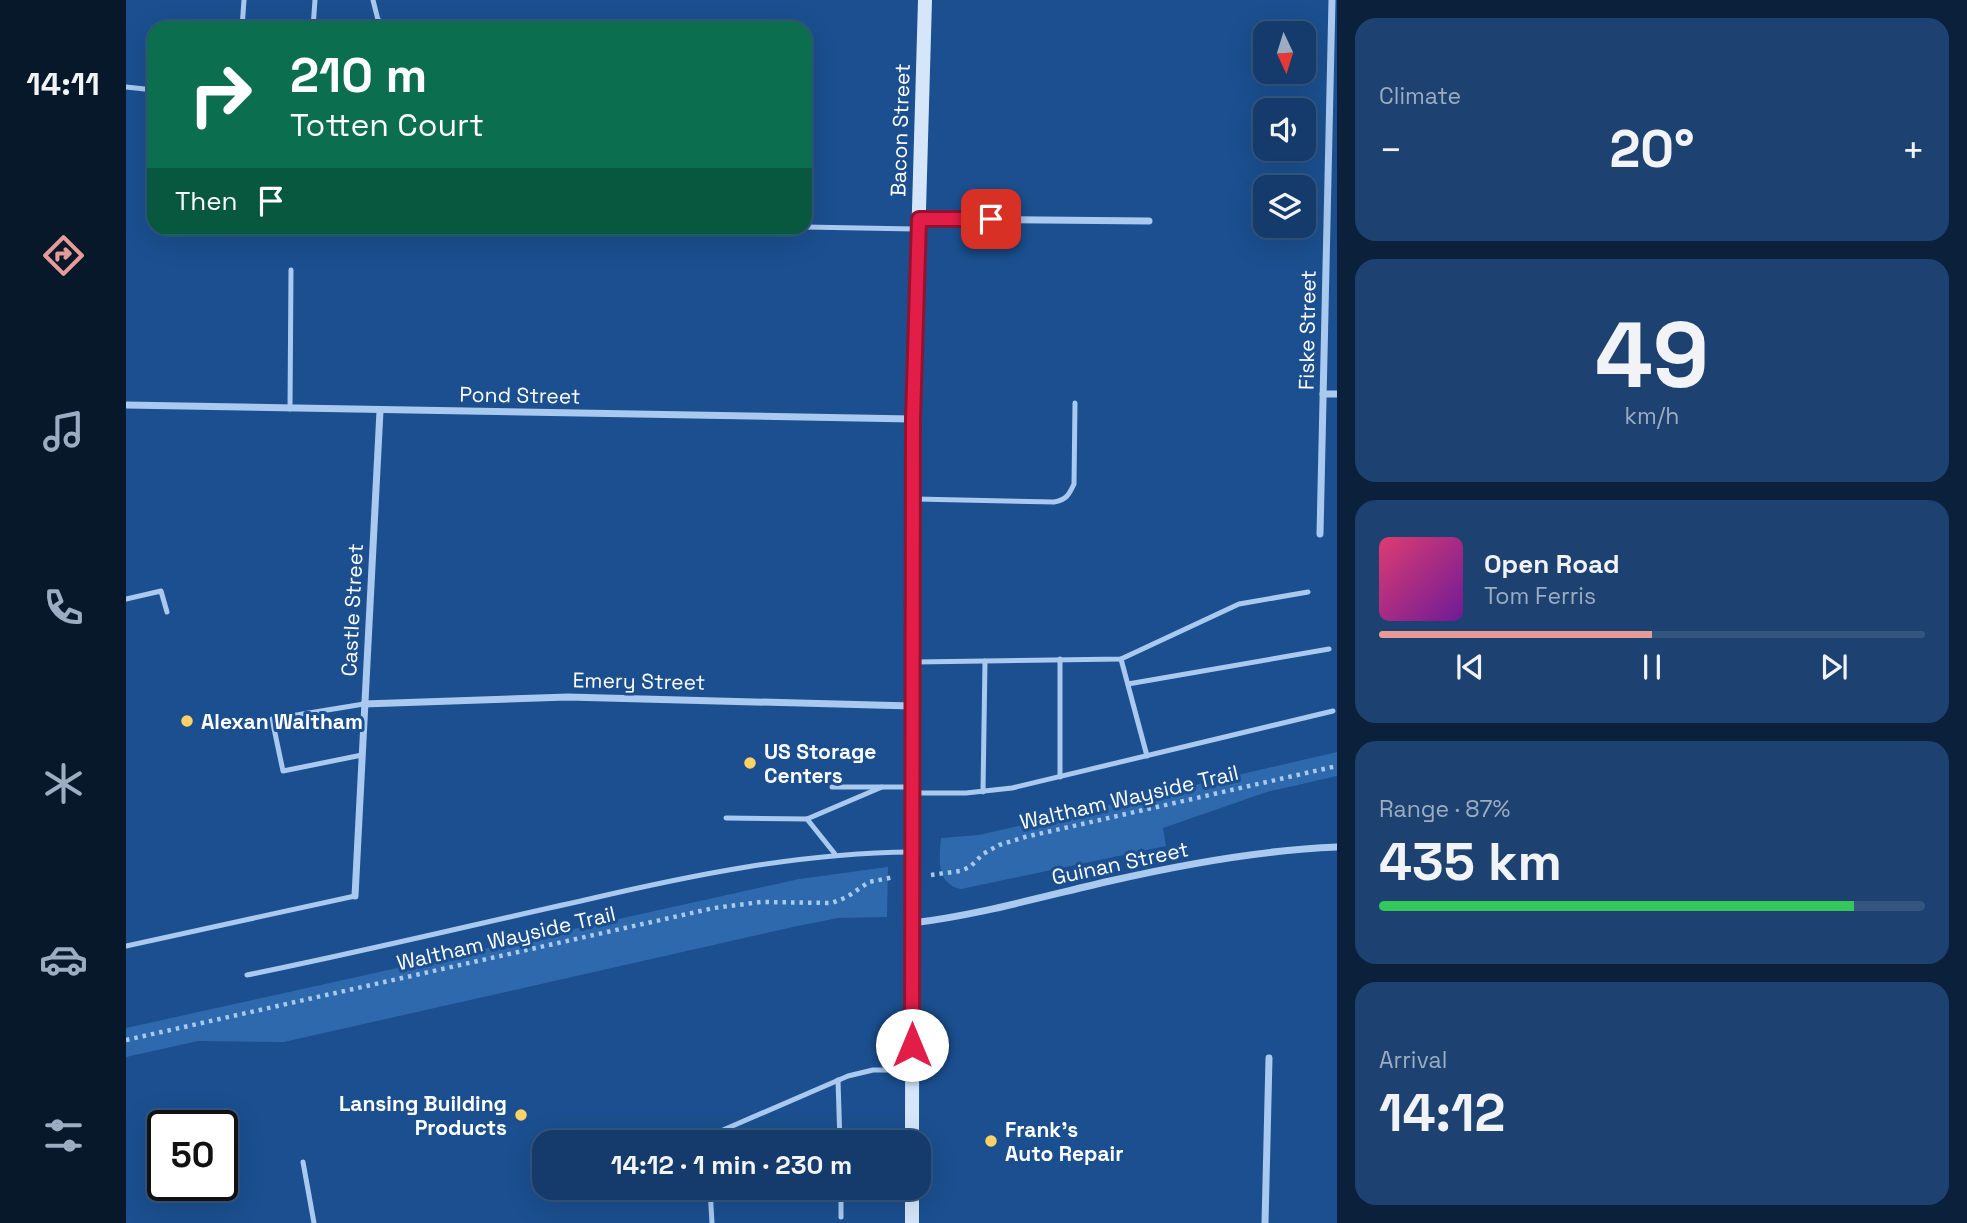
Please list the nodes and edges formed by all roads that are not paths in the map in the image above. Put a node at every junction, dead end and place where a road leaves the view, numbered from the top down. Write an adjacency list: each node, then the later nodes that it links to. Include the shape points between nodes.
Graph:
1 (244, 0): 6 (lane)
2 (315, 0): 7 (lane)
3 (373, 0): 8 (lane)
4 (925, 0): 12 (main road, Bacon Street)
5 (1332, 0): 15 (street, Fiske Street)
6 (242, 21)
7 (314, 21)
8 (380, 21)
9 (126, 87): 10 (lane)
10 (147, 89)
11 (1149, 221): 12 (street)
12 (919, 224): 13 (lane); 21 (main road, Bacon Street)
13 (812, 227)
14 (291, 270): 19 (lane)
15 (1323, 394): 16 (street); 23 (street, Fiske Street)
16 (1337, 394)
17 (1075, 403): 22 (lane, via 1074,484 1069,496 1054,502)
18 (126, 405): 19 (street, Pond Street)
19 (290, 409): 20 (street, Pond Street)
20 (380, 411): 21 (street, Pond Street); 33 (street, Castle Street)
21 (913, 419): 22 (main road, Bacon Street)
22 (912, 499): 31 (main road, Bacon Street)
23 (1320, 534)
24 (1308, 592): 29 (lane, via 1239,604)
25 (126, 599): 26 (lane, via 161,591)
26 (167, 612)
27 (1329, 649): 32 (lane)
28 (1060, 659): 29 (lane); 30 (lane); 38 (lane)
29 (1121, 659): 32 (lane)
30 (985, 661): 31 (lane); 42 (lane)
31 (912, 662): 34 (main road, Bacon Street)
32 (1128, 684): 37 (lane)
33 (364, 704): 34 (street, Emery Street, via 568,697); 36 (street, Castle Street); 36 (lane, via 272,719 283,771)
34 (912, 705): 41 (main road, Bacon Street)
35 (1333, 711): 37 (lane)
36 (362, 755): 48 (street, Castle Street)
37 (1147, 756): 38 (lane)
38 (1060, 777): 42 (lane)
39 (832, 787): 40 (lane)
40 (882, 787): 41 (lane); 44 (lane)
41 (912, 790): 42 (lane); 46 (main road, Bacon Street)
42 (982, 792)
43 (726, 818): 44 (lane)
44 (807, 819): 47 (lane)
45 (1337, 847): 49 (street, Guinan Street, via 1253,855 1149,873 975,914)
46 (912, 852): 47 (lane); 49 (main road, Bacon Street)
47 (835, 854): 51 (lane, via 703,873)
48 (355, 896): 50 (lane)
49 (912, 923): 53 (main road, Bacon Street)
50 (126, 946)
51 (247, 975)
52 (1269, 1058): 66 (street)
53 (912, 1070): 54 (lane, via 873,1070); 57 (main road, Bacon Street)
54 (838, 1080): 55 (lane); 56 (lane)
55 (723, 1130)
56 (840, 1130)
57 (912, 1130)
58 (303, 1162): 63 (lane)
59 (711, 1200): 64 (lane)
60 (841, 1200): 62 (lane)
61 (912, 1200): 65 (main road)
62 (841, 1217)
63 (314, 1223)
64 (712, 1223)
65 (912, 1223)
66 (1265, 1223)

